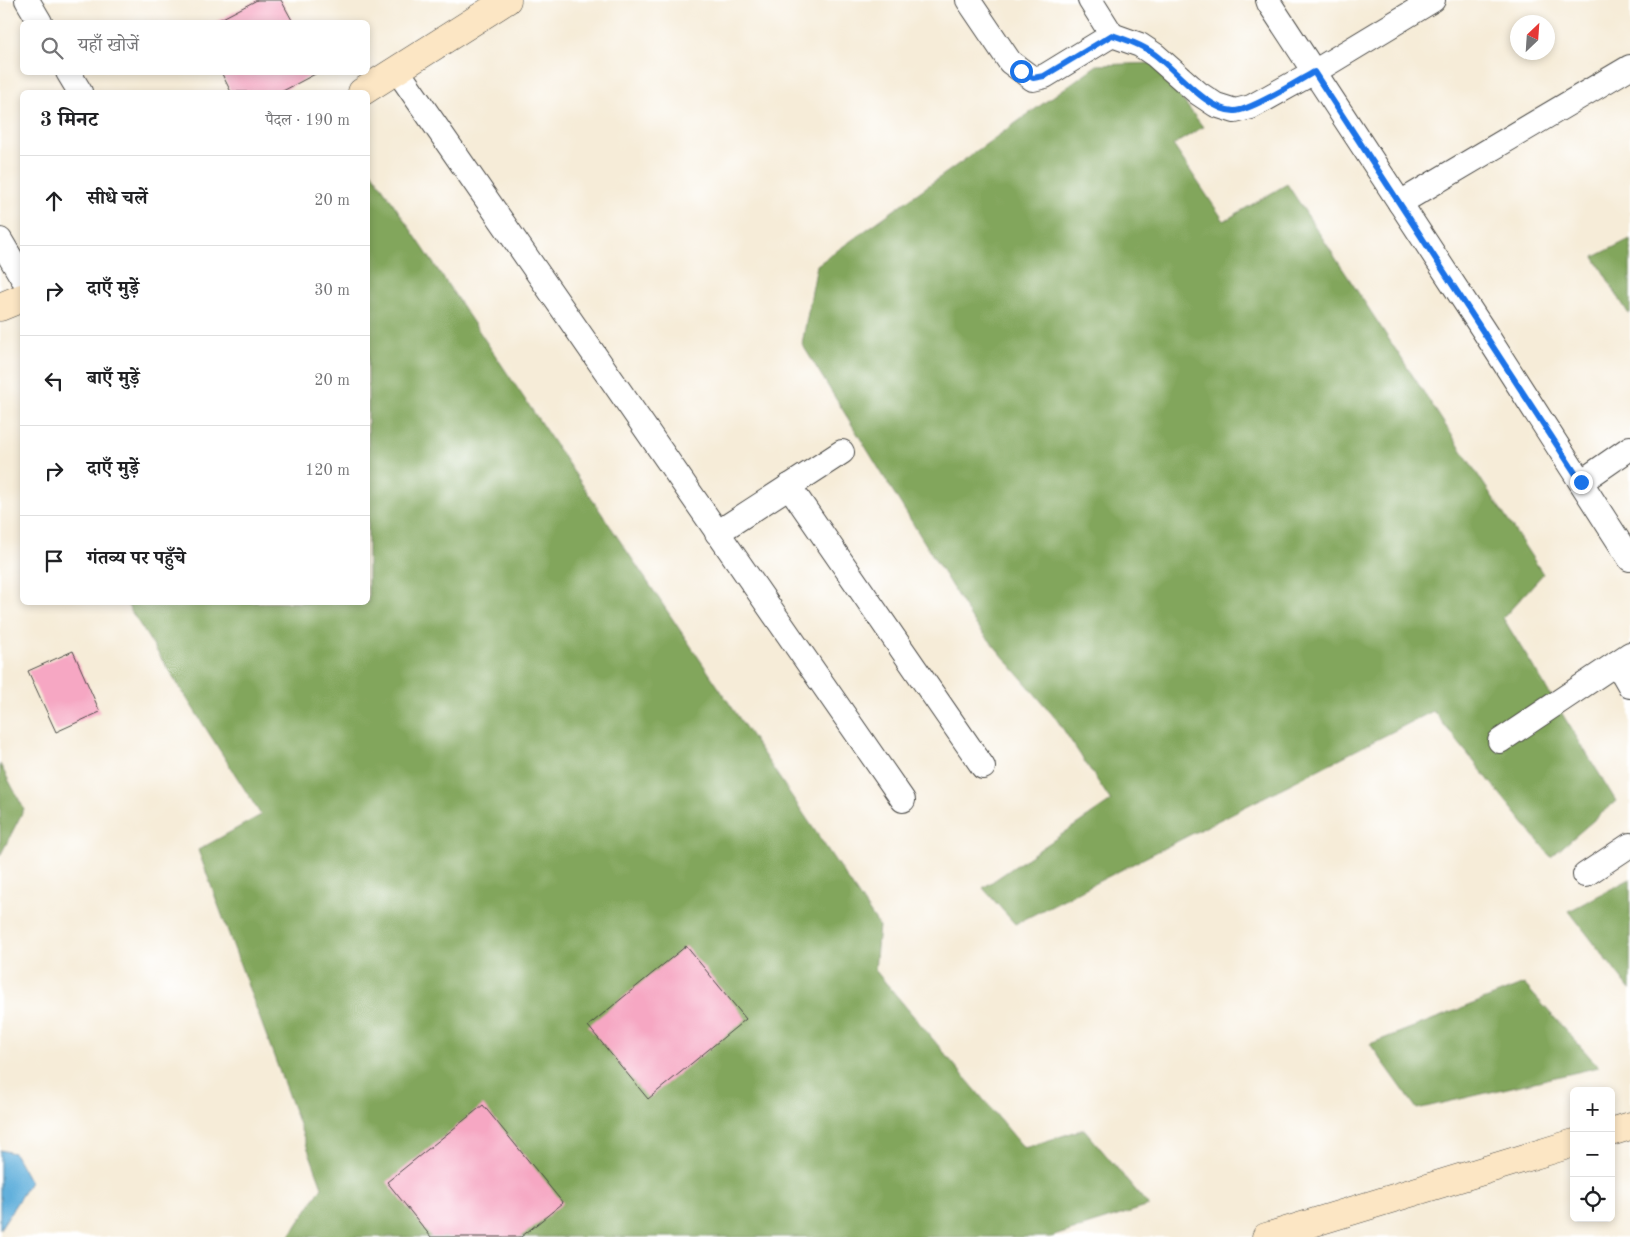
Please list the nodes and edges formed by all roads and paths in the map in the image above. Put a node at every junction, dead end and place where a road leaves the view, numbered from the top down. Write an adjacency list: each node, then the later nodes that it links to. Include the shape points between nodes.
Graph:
1 (27, 0): 7 (street)
2 (968, 0): 8 (street, via 1010,62 1033,78 1044,76)
3 (1090, 0): 8 (street)
4 (1268, 0): 11 (street)
5 (1433, 0): 11 (street)
6 (494, 3): 10 (street)
7 (39, 20)
8 (1112, 35): 11 (street, via 1140,45 1216,106 1235,111 1251,107)
9 (1630, 67): 15 (street)
10 (398, 70): 14 (street); 24 (street)
11 (1314, 72): 15 (street)
12 (70, 75): 13 (street)
13 (79, 90)
14 (365, 90)
15 (1400, 203): 22 (street)
16 (0, 240): 17 (street)
17 (20, 274)
18 (20, 299): 19 (street)
19 (0, 306)
20 (1630, 448): 22 (street)
21 (842, 452): 23 (street)
22 (1581, 482): 25 (street)
23 (789, 486): 24 (street); 29 (street)
24 (717, 533): 30 (street)
25 (1628, 552)
26 (1623, 658): 27 (street); 28 (street)
27 (1630, 686)
28 (1500, 740)
29 (982, 767)
30 (903, 800)
31 (1630, 845): 32 (street)
32 (1585, 875)
33 (1630, 1126): 34 (street)
34 (1615, 1131)
35 (1570, 1144): 36 (street)
36 (1266, 1237)

